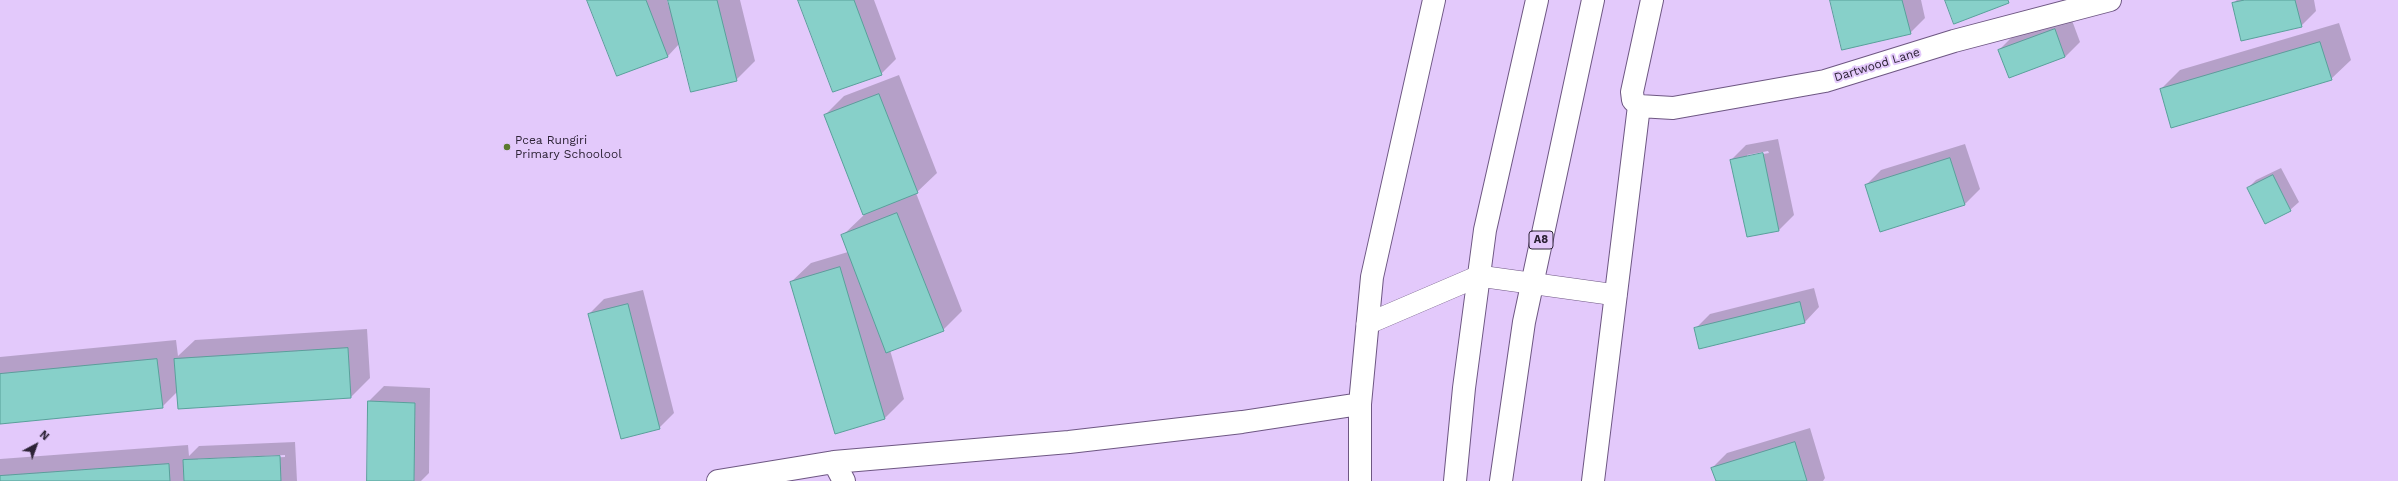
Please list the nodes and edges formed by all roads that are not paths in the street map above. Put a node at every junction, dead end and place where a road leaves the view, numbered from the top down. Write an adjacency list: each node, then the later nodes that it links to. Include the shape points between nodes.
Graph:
1 (1434, 0): 10 (main road, via 1372,277)
2 (1537, 0): 7 (main road, via 1485,230)
3 (1593, 0): 8 (main road, A8)
4 (1652, 0): 6 (main road, via 1632,92 1633,100)
5 (2110, 0): 6 (main road, Dartwood Lane, via 1954,41 1825,81 1673,108)
6 (1639, 106): 9 (main road)
7 (1479, 276): 8 (lane); 10 (lane); 16 (main road)
8 (1532, 282): 9 (lane); 17 (main road, A8)
9 (1616, 295): 18 (main road)
10 (1368, 324): 11 (main road)
11 (1360, 404): 12 (main road, via 1242,422 1069,442); 15 (main road)
12 (834, 462): 13 (main road); 14 (main road)
13 (718, 481)
14 (844, 481)
15 (1360, 481)
16 (1455, 481)
17 (1501, 481)
18 (1593, 481)

